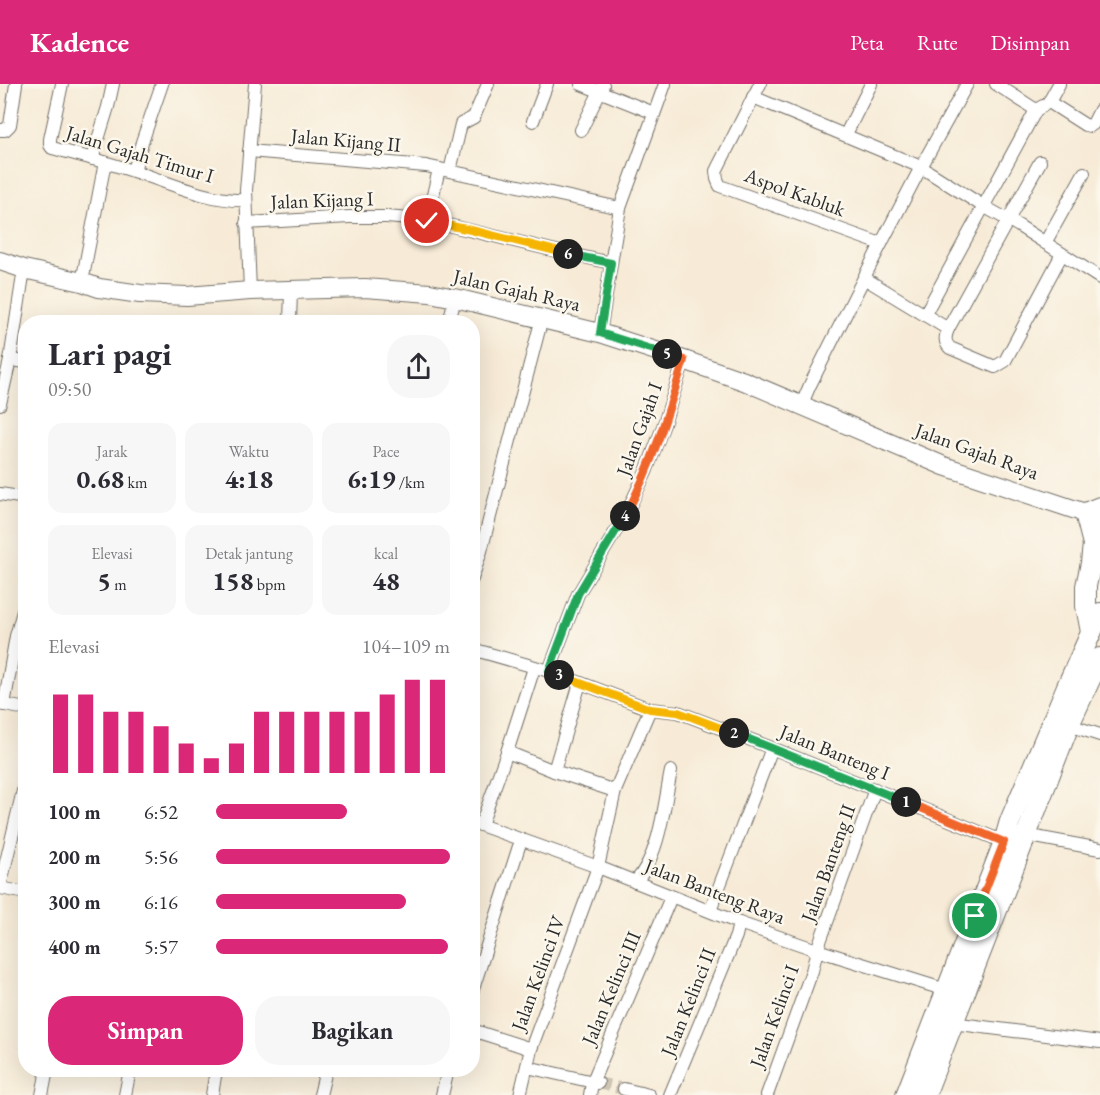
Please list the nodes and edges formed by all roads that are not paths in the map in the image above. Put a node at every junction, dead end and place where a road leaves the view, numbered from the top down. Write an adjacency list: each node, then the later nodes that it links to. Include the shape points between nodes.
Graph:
1 (16, 84): 22 (street, via 10,126)
2 (62, 84): 26 (street, Jalan Gajah Timur I, via 50,145)
3 (113, 84): 26 (street)
4 (162, 84): 30 (street)
5 (255, 84): 25 (street)
6 (488, 84): 29 (street, via 474,117 461,124)
7 (547, 84): 21 (street)
8 (581, 84): 15 (street)
9 (665, 84): 20 (street)
10 (760, 84): 16 (street, Aspol Kabluk)
11 (871, 84): 24 (street)
12 (967, 84): 28 (street)
13 (996, 84): 18 (street)
14 (1059, 84): 17 (street)
15 (601, 88): 20 (street); 23 (street)
16 (753, 97): 24 (street); 39 (street, Aspol Kabluk, via 716,171 720,186)
17 (1049, 102): 18 (street); 19 (street, via 1090,126)
18 (1036, 110): 33 (street)
19 (1100, 110)
20 (654, 113): 34 (street)
21 (532, 122)
22 (0, 130)
23 (581, 130)
24 (846, 134): 28 (street)
25 (249, 151): 29 (street, Jalan Kijang II); 32 (street)
26 (99, 160): 30 (street, Jalan Gajah Timur I); 46 (street)
27 (1040, 162): 35 (street)
28 (921, 167): 33 (street); 39 (street)
29 (444, 170): 34 (street, Jalan Kijang II); 36 (street)
30 (134, 171): 32 (street, Jalan Gajah Timur I, via 204,194)
31 (1084, 173): 38 (street)
32 (246, 200): 37 (street)
33 (983, 206): 35 (street); 52 (street)
34 (620, 208): 42 (street)
35 (1007, 220): 38 (street); 54 (street)
36 (427, 221): 37 (street, Jalan Kijang I, via 349,216); 42 (street, Jalan Kijang I)
37 (246, 223): 47 (street)
38 (1045, 243): 40 (street)
39 (881, 244): 44 (street)
40 (1062, 254): 45 (street); 54 (street, via 1000,365 995,367 950,348 945,338)
41 (0, 261): 43 (main road, Jalan Gajah Raya)
42 (611, 263): 55 (street)
43 (24, 268): 46 (main road, Jalan Gajah Raya); 56 (street)
44 (864, 278): 52 (street); 60 (street)
45 (1100, 278)
46 (82, 282): 47 (main road, Jalan Gajah Raya, via 118,291 172,296)
47 (250, 291): 48 (main road, Jalan Gajah Raya)
48 (291, 291): 49 (main road, Jalan Gajah Raya, via 365,288); 50 (street)
49 (455, 298): 51 (street); 53 (main road, Jalan Gajah Raya)
50 (290, 315)
51 (451, 315)
52 (925, 315): 54 (street)
53 (542, 318): 55 (main road, Jalan Gajah Raya); 64 (street)
54 (948, 329)
55 (600, 333): 57 (main road, Jalan Gajah Raya)
56 (10, 360): 58 (street); 59 (street)
57 (684, 360): 60 (main road, Jalan Gajah Raya); 71 (street, Jalan Gajah I, via 646,472 578,594)
58 (18, 361)
59 (0, 404)
60 (801, 406): 63 (main road, Jalan Gajah Raya, via 945,466)
61 (0, 494): 62 (street)
62 (18, 497)
63 (1095, 514): 66 (main road, via 1086,586)
64 (480, 538)
65 (1100, 613): 66 (main road)
66 (1092, 632): 89 (main road)
67 (18, 648): 73 (street)
68 (480, 651): 70 (street, Jalan Banteng I)
69 (1100, 658): 76 (main road)
70 (534, 668): 71 (street, Jalan Banteng I); 79 (street)
71 (549, 671): 72 (street, Jalan Banteng I)
72 (580, 683): 75 (street, Jalan Banteng I); 80 (street)
73 (2, 704): 74 (street)
74 (18, 707)
75 (650, 709): 78 (street, Jalan Banteng I, via 678,712); 83 (street, Jalan Kelinci IV)
76 (1068, 725): 77 (street); 87 (main road)
77 (1100, 735)
78 (772, 748): 82 (street, Jalan Banteng I); 96 (street)
79 (507, 753): 80 (street); 85 (street)
80 (554, 771): 83 (street)
81 (671, 771): 92 (street, via 660,830 650,858)
82 (875, 789): 89 (street, Jalan Banteng I); 98 (street, Jalan Banteng II)
83 (615, 791): 91 (street, Jalan Kelinci IV)
84 (18, 812): 93 (street)
85 (480, 817)
86 (480, 825): 88 (street, Jalan Banteng Raya)
87 (1025, 835): 90 (street); 101 (main road)
88 (521, 840): 91 (street, Jalan Banteng Raya); 99 (street)
89 (1004, 842): 100 (main road)
90 (1100, 849)
91 (598, 867): 92 (street, Jalan Banteng Raya); 104 (street, Jalan Kelinci IV)
92 (635, 882): 95 (street, Jalan Banteng Raya)
93 (0, 887): 94 (street)
94 (18, 891)
95 (671, 897): 96 (street, Jalan Banteng Raya); 111 (street, Jalan Kelinci III)
96 (710, 911): 97 (street, Jalan Banteng Raya)
97 (739, 923): 98 (street, Jalan Banteng Raya); 120 (street, Jalan Kelinci II)
98 (817, 950): 100 (street, Jalan Banteng Raya); 121 (street, Jalan Kelinci I)
99 (480, 967)
100 (946, 990): 122 (main road)
101 (952, 1023): 103 (street); 123 (main road)
102 (480, 1032): 104 (street)
103 (1100, 1042)
104 (531, 1048): 105 (street, Jalan Kelinci IV)
105 (527, 1067): 111 (street); 118 (street, Jalan Kelinci IV)
106 (46, 1077): 113 (street)
107 (129, 1077): 114 (street)
108 (215, 1077): 115 (street)
109 (324, 1077): 116 (street)
110 (446, 1077): 117 (street)
111 (593, 1087)
112 (624, 1089): 119 (street)
113 (42, 1095)
114 (125, 1095)
115 (212, 1095)
116 (320, 1095)
117 (442, 1095)
118 (520, 1095)
119 (649, 1095)
120 (670, 1095)
121 (767, 1095)
122 (906, 1095)
123 (925, 1095)

